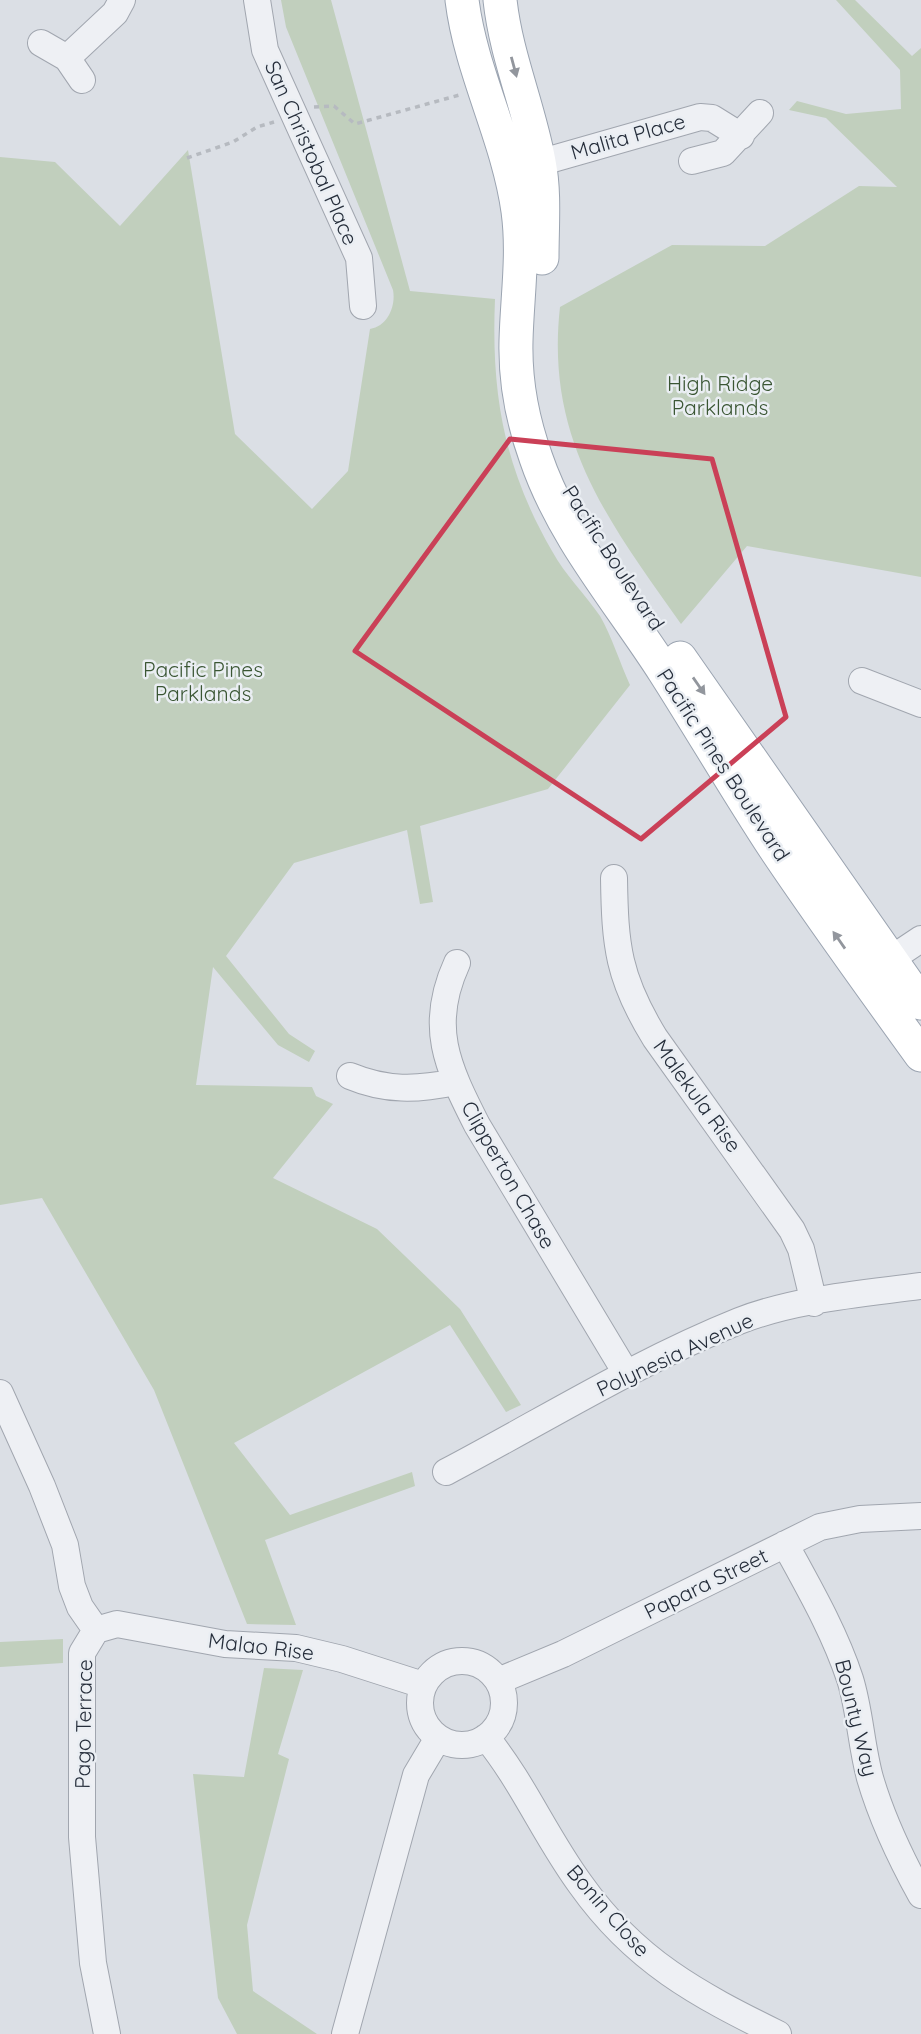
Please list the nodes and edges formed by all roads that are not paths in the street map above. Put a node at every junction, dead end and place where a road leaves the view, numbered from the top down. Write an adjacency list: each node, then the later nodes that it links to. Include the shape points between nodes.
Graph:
1 (121, 0): 5 (street, via 75,69)
2 (257, 0): 10 (street, San Christobal Place, via 265,50 359,258)
3 (461, 0): 9 (main road, Pacific Boulevard, via 483,86)
4 (500, 0): 9 (main road, Pacific Boulevard, one-way to 9)
5 (41, 43)
6 (760, 113): 7 (street)
7 (741, 136): 8 (street, via 723,153); 9 (street, Malita Place, via 712,118 700,117)
8 (692, 161)
9 (526, 166): 11 (main road, Pacific Boulevard); 17 (main road, Pacific Boulevard, one-way to 17, via 543,194 542,263 533,346 544,422 562,481)
10 (363, 306)
11 (516, 344): 17 (main road, Pacific Pines Boulevard, one-way to 11, via 775,848 567,526 536,459 525,420)
12 (862, 681): 13 (street)
13 (921, 704)
14 (614, 878): 23 (street, Malekula Rise, via 615,938 635,1005 792,1230)
15 (921, 939): 17 (street)
16 (457, 963): 21 (street, Clipperton Chase, via 444,990 441,1021)
17 (877, 968): 18 (main road, Pacific Boulevard); 19 (main road, Pacific Pines Boulevard)
18 (921, 1003)
19 (921, 1055)
20 (350, 1076): 21 (street, via 377,1087 432,1087)
21 (455, 1082): 24 (street, Clipperton Chase)
22 (921, 1286): 23 (street, Polynesia Avenue)
23 (814, 1303): 24 (street, Polynesia Avenue, via 740,1320)
24 (626, 1373): 26 (street, Polynesia Avenue)
25 (0, 1393): 29 (street, Pago Terrace, via 65,1545 80,1607)
26 (446, 1472)
27 (921, 1516): 28 (street, Papara Street, via 860,1519 820,1527)
28 (785, 1545): 30 (street, Papara Street); 34 (street, Bounty Way, via 833,1632 851,1681 881,1811)
29 (96, 1630): 31 (street, Malao Rise, via 117,1624 225,1644 296,1648); 35 (street, Pago Terrace, via 82,1653 82,1837 93,1963)
30 (498, 1681): 31 (street, via 475,1663 460,1661 445,1664); 33 (street, via 503,1712)
31 (423, 1685): 32 (street, via 421,1714)
32 (438, 1738): 33 (street, via 462,1745); 36 (street, via 416,1775)
33 (486, 1738): 37 (street, Bonin Close, via 513,1771 581,1886 616,1927 653,1962 697,1993)
34 (921, 1895)
35 (107, 2034)
36 (345, 2034)
37 (778, 2034)

